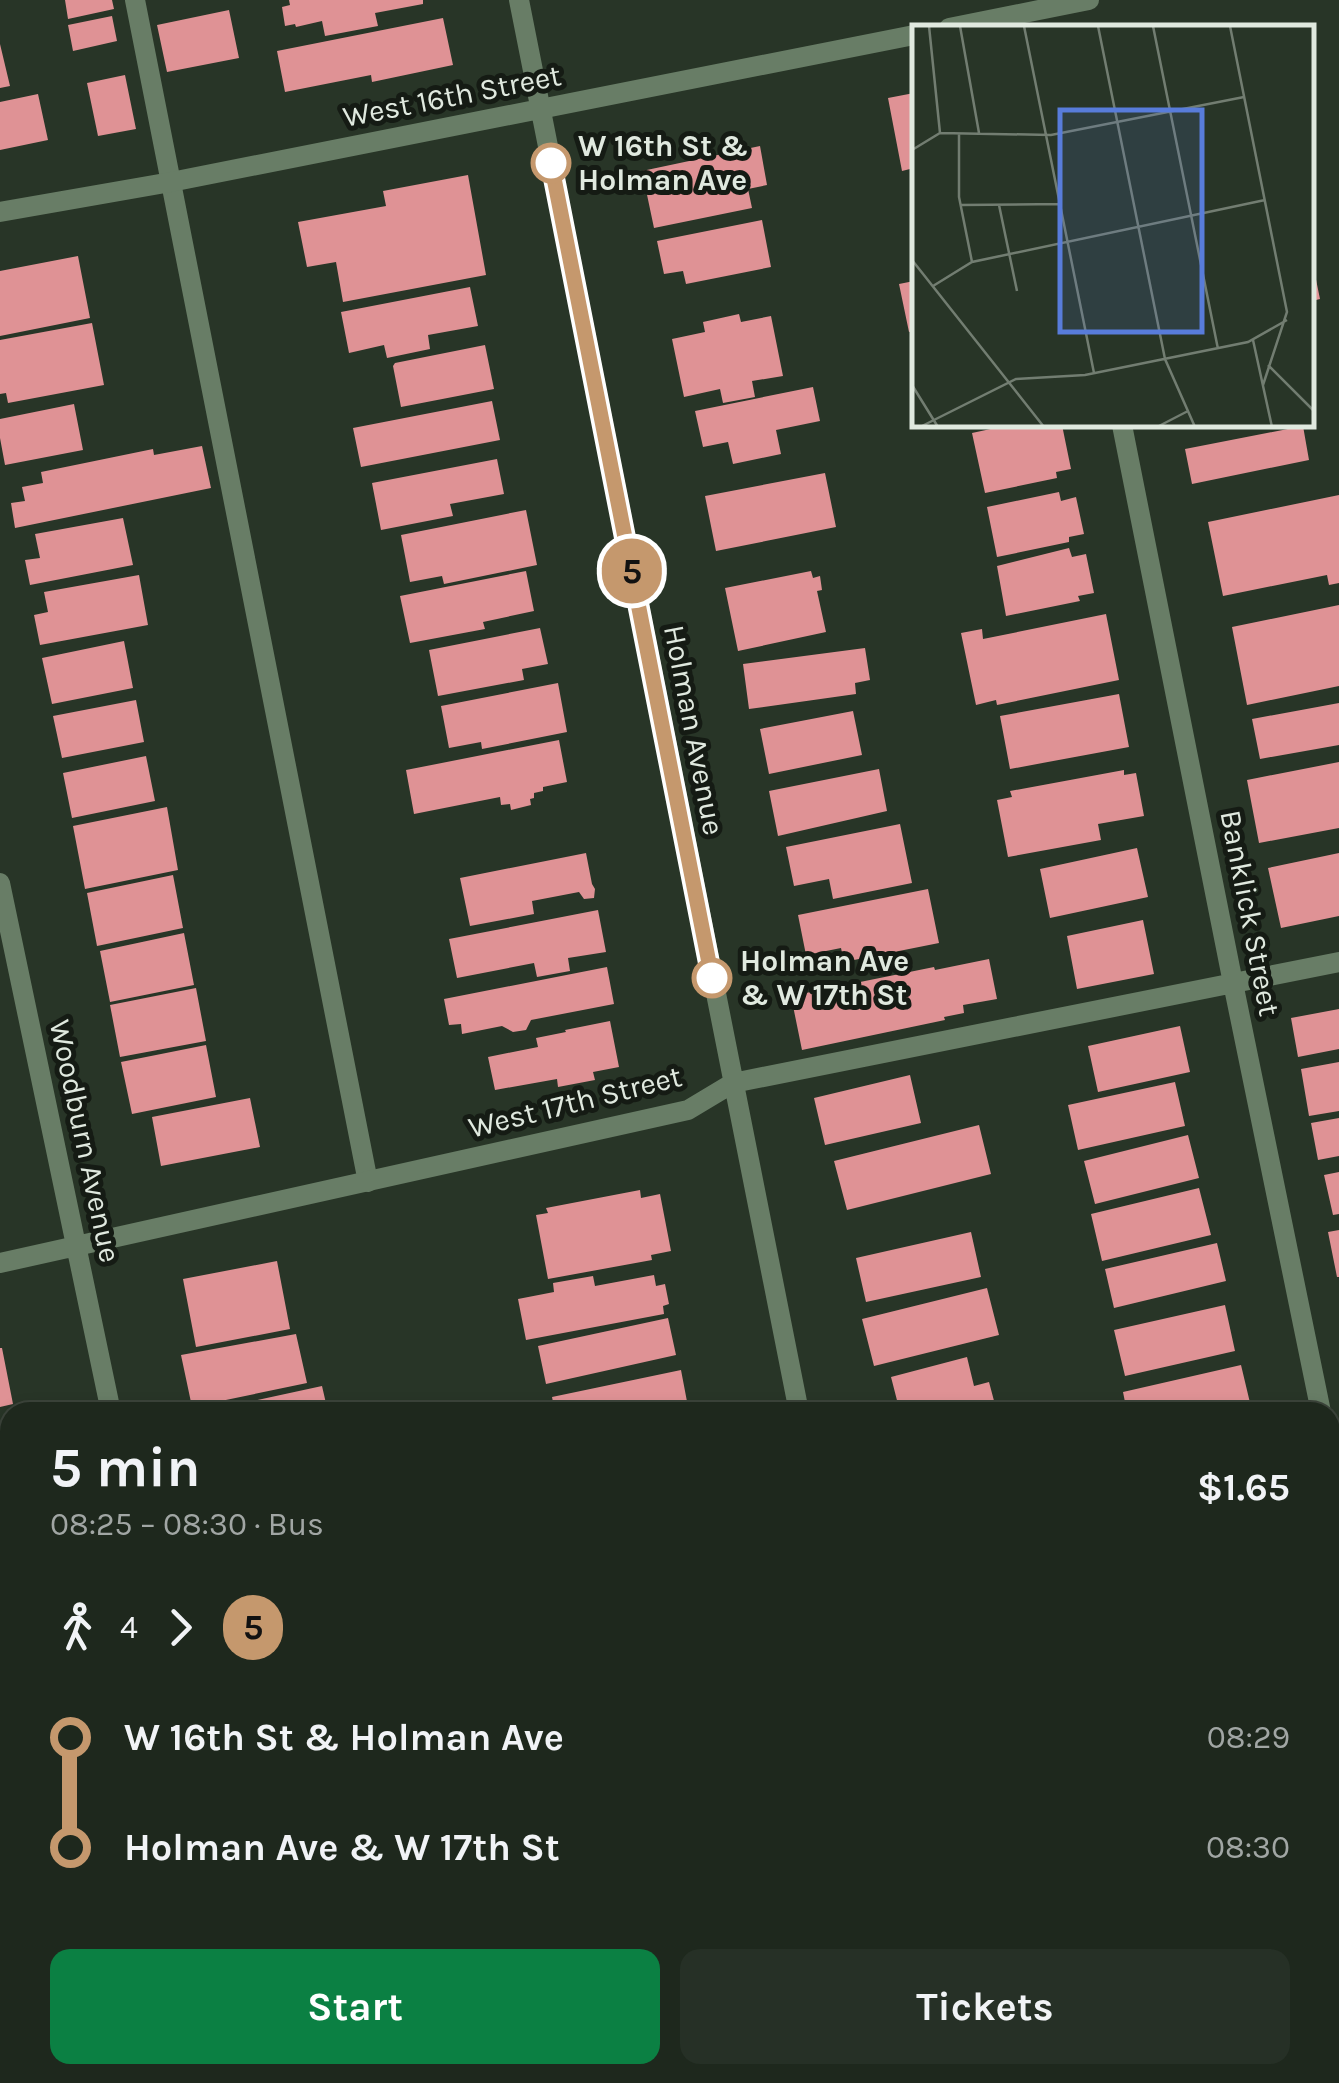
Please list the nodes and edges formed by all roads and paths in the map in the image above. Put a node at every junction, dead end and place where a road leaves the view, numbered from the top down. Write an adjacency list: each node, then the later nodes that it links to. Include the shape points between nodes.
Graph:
1 (134, 0): 8 (street)
2 (519, 0): 7 (street, Holman Avenue)
3 (1089, 0): 4 (street)
4 (1040, 12): 5 (street)
5 (966, 25)
6 (912, 34): 7 (street, West 16th Street)
7 (540, 110): 8 (street, West 16th Street); 14 (street, Holman Avenue)
8 (171, 182): 9 (street, West 16th Street); 15 (street)
9 (0, 212)
10 (1123, 428): 13 (street, Banklick Street)
11 (0, 883): 16 (street, Woodburn Avenue)
12 (1339, 962): 13 (street, West 17th Street)
13 (1233, 984): 14 (street, West 17th Street); 20 (street, Banklick Street)
14 (734, 1083): 15 (street, West 17th Street, via 688,1110); 19 (street, Holman Avenue)
15 (368, 1182): 16 (street, West 17th Street)
16 (77, 1247): 17 (street, West 17th Street); 18 (street, Woodburn Avenue)
17 (0, 1262)
18 (108, 1402)
19 (797, 1402)
20 (1320, 1402)

